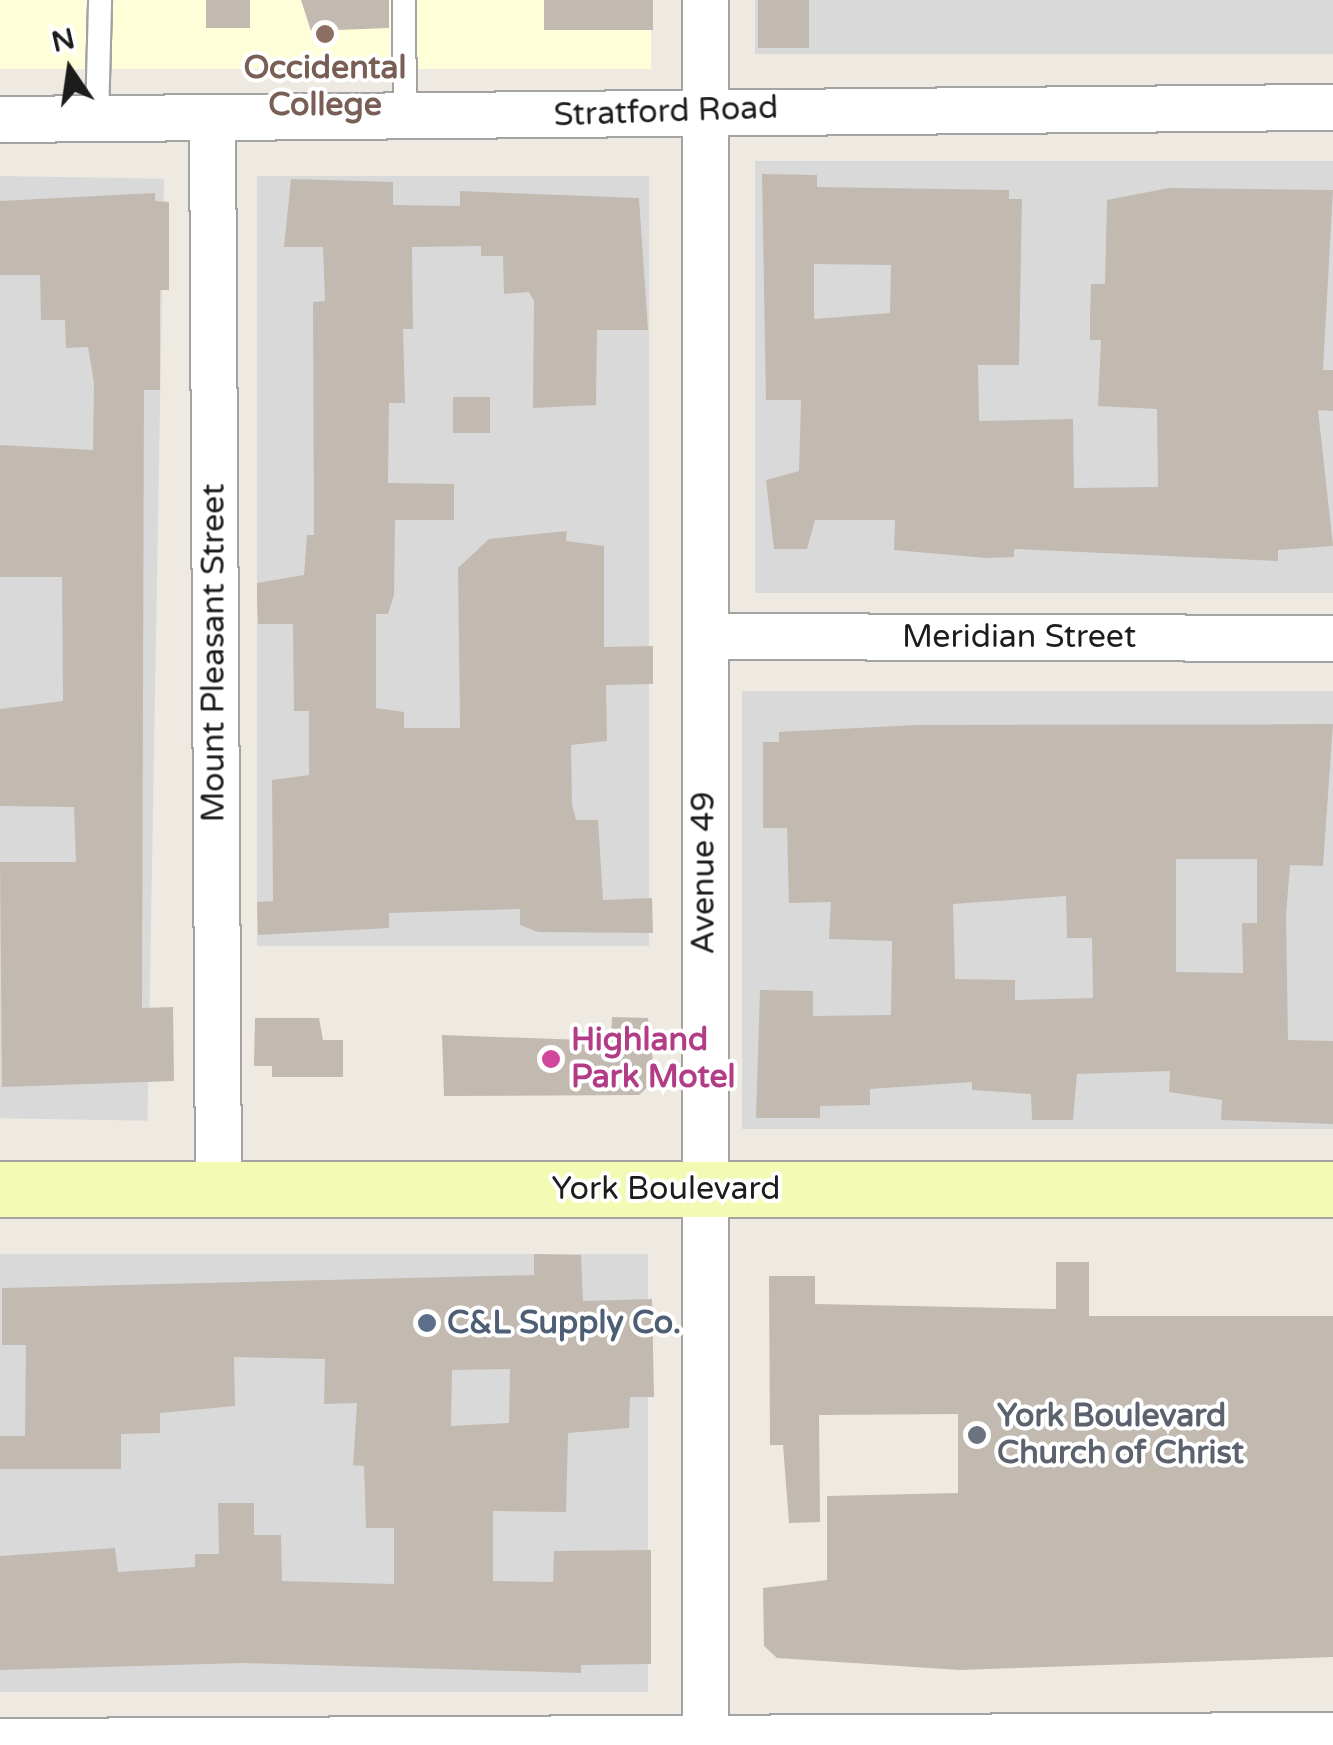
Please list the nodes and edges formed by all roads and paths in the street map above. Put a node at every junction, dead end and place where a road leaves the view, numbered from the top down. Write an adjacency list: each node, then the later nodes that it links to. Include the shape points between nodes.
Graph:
1 (100, 0): 8 (lane)
2 (404, 0): 7 (lane)
3 (705, 0): 5 (street, Avenue 49)
4 (1333, 108): 5 (street, Stratford Road)
5 (703, 112): 7 (street, Stratford Road); 10 (street, Avenue 49)
6 (212, 117): 7 (street, Stratford Road); 8 (street, Stratford Road); 14 (street, Mount Pleasant Street)
7 (405, 117)
8 (96, 118): 9 (street, Stratford Road)
9 (0, 119)
10 (706, 636): 11 (street, Meridian Street); 12 (street, Avenue 49)
11 (1333, 638)
12 (706, 1188): 14 (main road, York Boulevard); 15 (main road, York Boulevard); 17 (street, Avenue 49)
13 (0, 1189): 14 (main road, York Boulevard)
14 (218, 1189)
15 (1333, 1189)
16 (1333, 1735): 17 (street)
17 (706, 1739): 18 (street)
18 (0, 1741)

